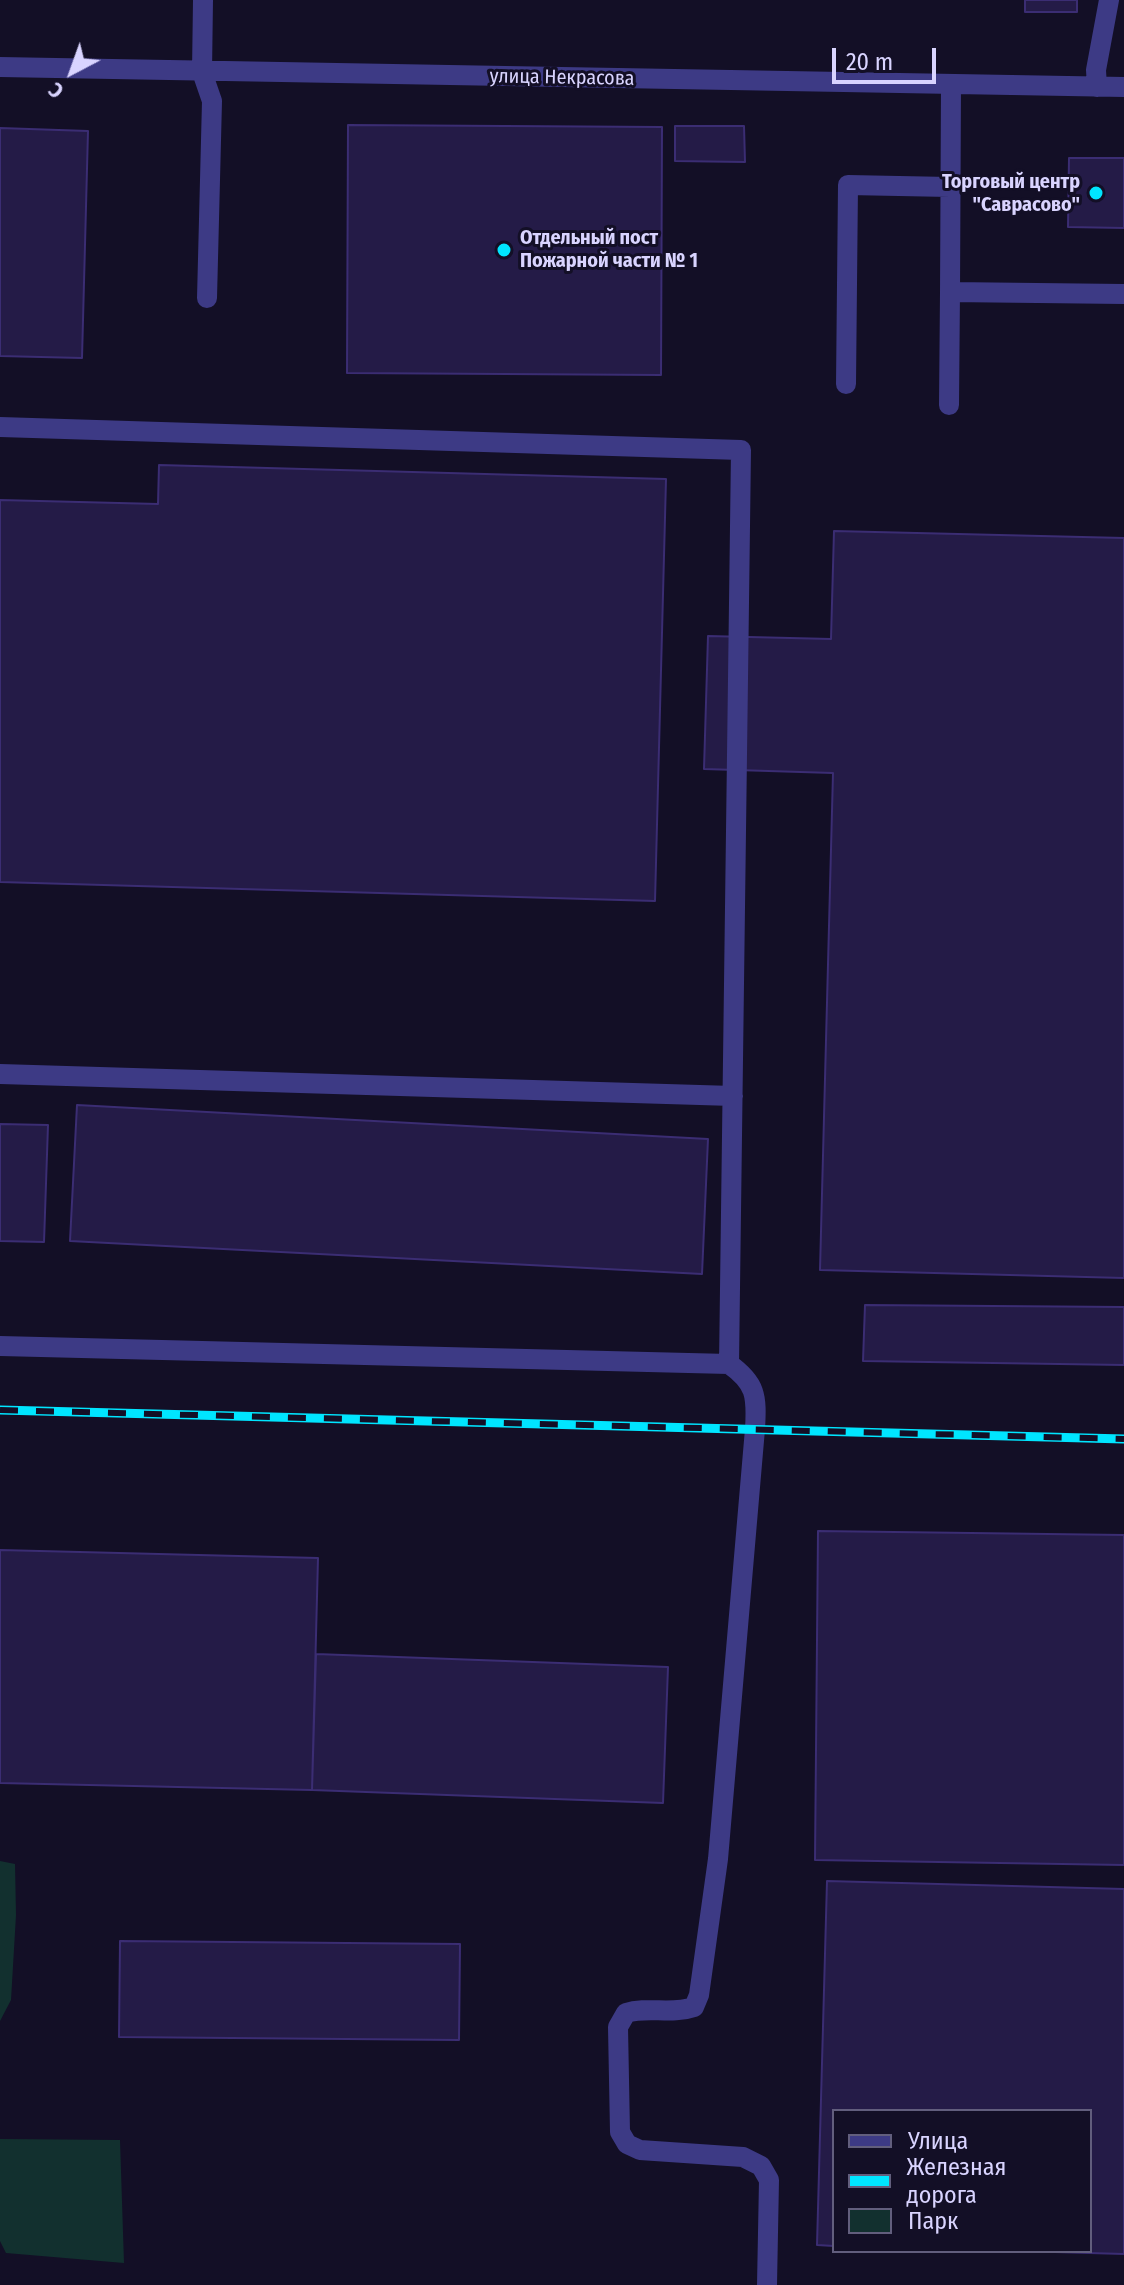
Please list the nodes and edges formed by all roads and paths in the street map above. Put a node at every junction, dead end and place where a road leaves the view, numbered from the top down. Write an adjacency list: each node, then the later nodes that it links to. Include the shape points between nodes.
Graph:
1 (203, 0): 4 (street)
2 (1109, 0): 6 (street)
3 (0, 67): 4 (street, улица Некрасова)
4 (202, 72): 5 (street, улица Некрасова); 11 (street, via 212,101)
5 (951, 85): 6 (street, улица Некрасова); 8 (street)
6 (1097, 87): 7 (street, улица Некрасова)
7 (1124, 87)
8 (950, 187): 9 (street); 12 (street, via 848,185)
9 (950, 292): 10 (street); 13 (street)
10 (1124, 294)
11 (207, 298)
12 (846, 384)
13 (949, 405)
14 (0, 427): 16 (street, via 741,450)
15 (0, 1074): 16 (street)
16 (733, 1096): 18 (street)
17 (0, 1346): 18 (street)
18 (729, 1364): 19 (street, via 748,1378 755,1429 718,1859 699,1995 694,2007 682,2011 626,2013 618,2027 620,2132 627,2144 640,2150 743,2157 761,2166 769,2180)
19 (767, 2285)

